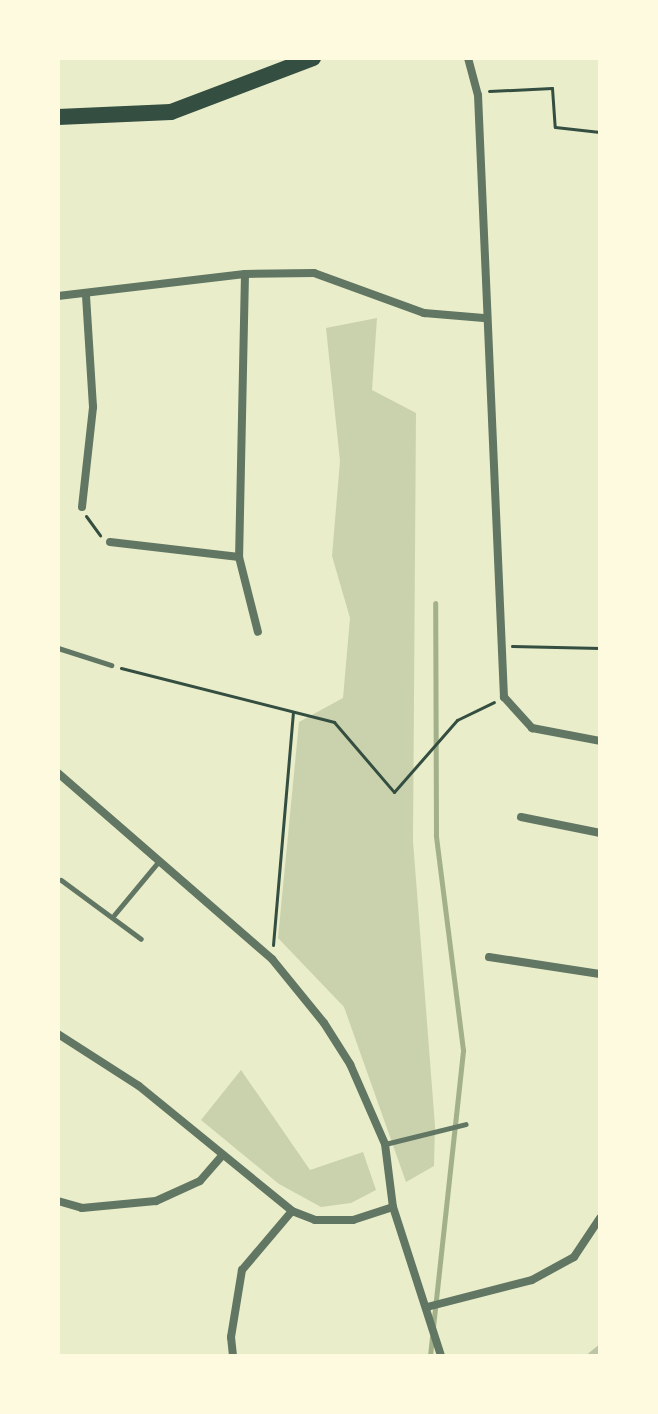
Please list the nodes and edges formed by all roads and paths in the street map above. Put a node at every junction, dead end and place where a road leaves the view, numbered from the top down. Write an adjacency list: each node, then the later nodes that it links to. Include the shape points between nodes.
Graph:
1 (313, 58): 4 (highway, via 171,112)
2 (468, 58): 3 (street)
3 (477, 92): 5 (path, via 552,88 555,127); 9 (street)
4 (58, 117)
5 (600, 132)
6 (245, 274): 7 (street); 9 (street, via 314,273 424,313); 12 (street)
7 (86, 295): 8 (street); 10 (street, via 93,407)
8 (58, 296)
9 (484, 318): 14 (street)
10 (82, 507): 11 (path, via 94,530)
11 (110, 542): 12 (street)
12 (239, 557): 13 (street)
13 (258, 632)
14 (501, 646): 16 (path); 18 (street)
15 (58, 648): 17 (lane)
16 (600, 648)
17 (111, 665): 19 (path)
18 (504, 697): 19 (path, via 457,720 394,792 334,722); 20 (street, via 532,728)
19 (293, 713): 29 (path)
20 (600, 741)
21 (58, 773): 24 (street)
22 (521, 817): 23 (street)
23 (600, 833)
24 (159, 861): 26 (lane); 29 (street)
25 (61, 880): 26 (lane)
26 (114, 915): 27 (lane)
27 (141, 939)
28 (489, 957): 30 (street)
29 (272, 959): 33 (street, via 350,1064)
30 (600, 974)
31 (58, 1034): 34 (street, via 139,1086)
32 (466, 1124): 33 (lane)
33 (385, 1144): 36 (street)
34 (222, 1156): 35 (street, via 200,1181 156,1201 82,1208); 37 (street)
35 (58, 1201)
36 (393, 1207): 37 (street, via 353,1220 315,1220); 39 (street)
37 (292, 1211): 40 (street, via 242,1270)
38 (600, 1218): 39 (street, via 574,1257 532,1280)
39 (427, 1307): 41 (street)
40 (233, 1356)
41 (441, 1356)

